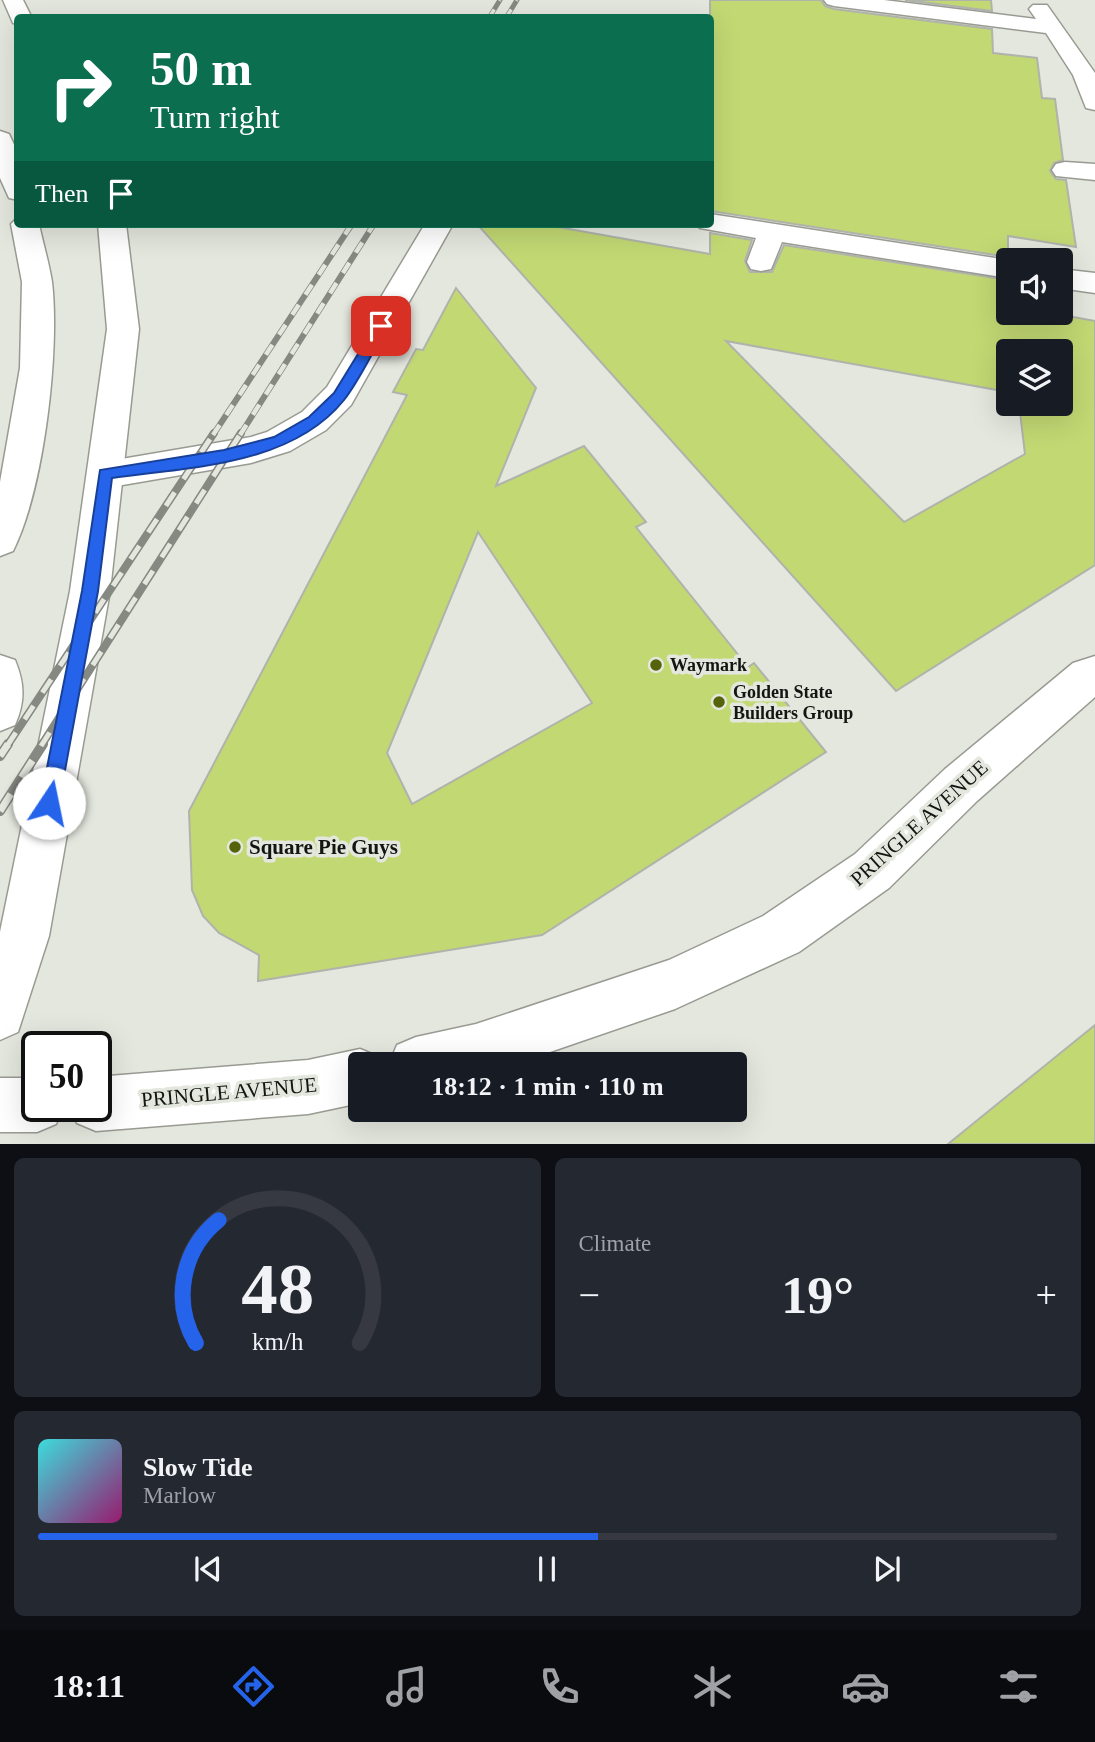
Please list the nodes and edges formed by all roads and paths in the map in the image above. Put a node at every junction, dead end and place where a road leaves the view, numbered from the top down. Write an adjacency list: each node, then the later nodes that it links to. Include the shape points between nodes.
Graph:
1 (834, 0): 3 (main road)
2 (1032, 0): 3 (main road)
3 (1055, 28): 4 (main road, via 1085,75)
4 (1095, 103)
5 (0, 139): 8 (main road)
6 (1065, 170): 7 (main road)
7 (1095, 172)
8 (14, 180)
9 (714, 223): 13 (main road)
10 (26, 228): 19 (main road, via 37,282 36,368 21,472)
11 (113, 228): 18 (main road, via 123,329)
12 (437, 228): 18 (main road, via 339,396 314,421 278,442 251,450)
13 (772, 232): 14 (main road); 15 (main road)
14 (761, 262)
15 (996, 267)
16 (1073, 280): 17 (main road)
17 (1095, 283)
18 (105, 474): 23 (main road, via 90,591 24,936)
19 (0, 540)
20 (0, 674): 22 (main road)
21 (1095, 675): 24 (main road, PRINGLE AVENUE, via 961,785 872,871 780,934 675,983)
22 (0, 711)
23 (0, 1014)
24 (471, 1052)
25 (348, 1079): 26 (main road, PRINGLE AVENUE, via 308,1087)
26 (112, 1103)
27 (0, 1105): 28 (main road)
28 (21, 1105)

